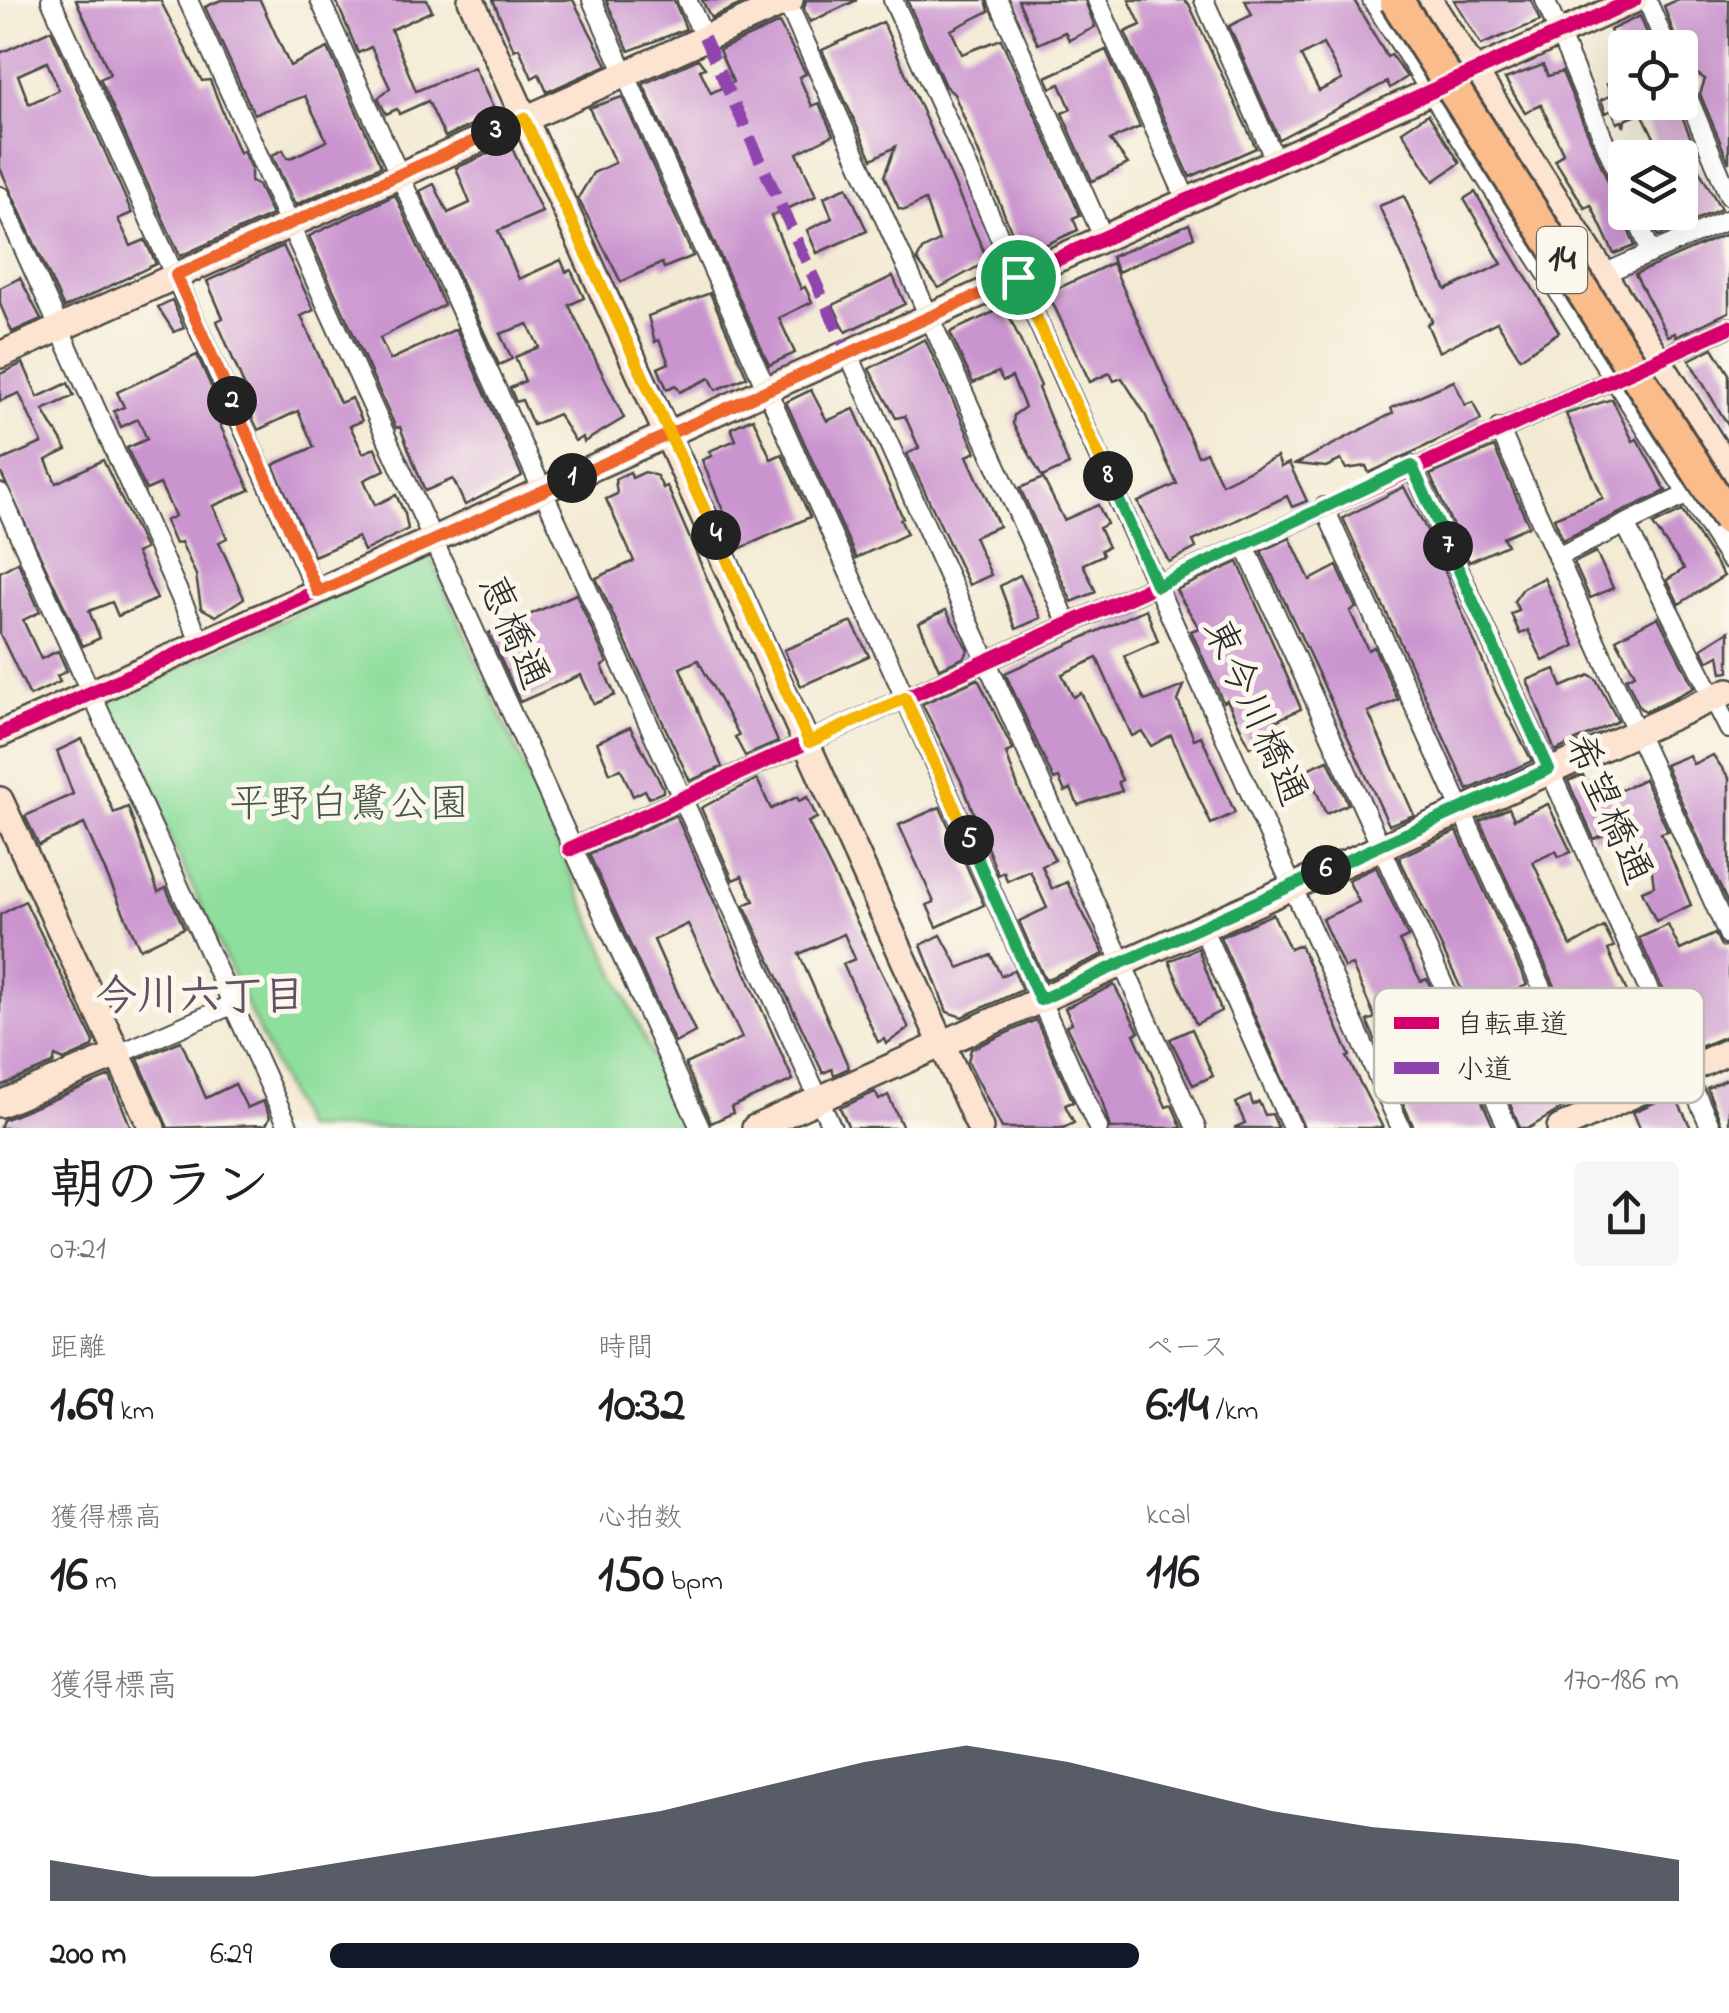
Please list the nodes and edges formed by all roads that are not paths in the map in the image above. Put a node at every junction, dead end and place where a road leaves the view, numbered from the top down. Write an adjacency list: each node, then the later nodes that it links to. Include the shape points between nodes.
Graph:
1 (51, 0): 39 (street)
2 (188, 0): 34 (street, 恵橋通)
3 (320, 0): 29 (street)
4 (471, 0): 25 (street)
5 (592, 0): 22 (street)
6 (687, 0): 21 (street)
7 (788, 0): 21 (street); 41 (street)
8 (894, 0): 40 (street, 東今川橋通)
9 (998, 0): 36 (street)
10 (1098, 0): 32 (street)
11 (1204, 0): 28 (street)
12 (1372, 0): 24 (street)
13 (1396, 0): 58 (highway, 14, bridge)
14 (1417, 0): 53 (highway, 14)
15 (1429, 0): 23 (street)
16 (1545, 0): 20 (street)
17 (1634, 0): 20 (street)
18 (1648, 0): 19 (street)
19 (1660, 30)
20 (1560, 34): 23 (street); 27 (street)
21 (704, 37): 22 (street)
22 (625, 73): 25 (street); 48 (street)
23 (1475, 73): 24 (street); 38 (street)
24 (1431, 93): 28 (street); 47 (street)
25 (524, 118): 29 (street); 50 (street)
26 (1697, 120): 31 (street)
27 (1608, 149)
28 (1276, 162): 32 (street)
29 (400, 174): 34 (street); 54 (street)
30 (0, 196): 43 (street)
31 (1729, 196)
32 (1188, 201): 36 (street)
33 (1729, 219): 37 (street)
34 (290, 224): 39 (street); 60 (street, 恵橋通)
35 (1642, 230): 37 (street)
36 (1104, 238): 40 (street)
37 (1651, 252): 38 (street)
38 (1603, 274): 46 (street)
39 (176, 275): 43 (street); 65 (street)
40 (1018, 277): 41 (street); 64 (street, 東今川橋通)
41 (928, 319): 45 (street); 66 (street)
42 (1729, 327): 46 (street)
43 (58, 328): 44 (street); 67 (street)
44 (0, 355)
45 (850, 356): 48 (street); 68 (street)
46 (1656, 359): 47 (street); 52 (street)
47 (1609, 379): 49 (street); 56 (street)
48 (768, 392): 50 (street); 71 (street)
49 (1499, 428): 51 (street); 62 (street)
50 (670, 435): 54 (street); 75 (street)
51 (1412, 466): 57 (street); 76 (street, 希望橋通)
52 (1729, 470)
53 (1729, 481)
54 (543, 491): 60 (street); 77 (street)
55 (0, 493): 70 (street)
56 (1688, 494): 59 (street); 63 (street)
57 (1324, 507): 61 (street); 79 (street)
58 (1729, 519)
59 (1625, 524): 62 (street); 69 (street)
60 (432, 540): 65 (street); 81 (street, 恵橋通)
61 (1244, 546): 64 (street); 80 (street)
62 (1557, 557): 73 (street)
63 (1729, 559)
64 (1157, 586): 66 (street); 82 (street, 東今川橋通)
65 (318, 592): 67 (street)
66 (1068, 624): 68 (street)
67 (202, 645): 70 (street)
68 (988, 660): 71 (street); 85 (street)
69 (1722, 694): 72 (street); 73 (street)
70 (90, 695): 74 (street); 90 (street)
71 (905, 698): 75 (street); 89 (street)
72 (1729, 729)
73 (1636, 732): 76 (street); 84 (street)
74 (0, 734)
75 (809, 742): 77 (street); 91 (street)
76 (1549, 769): 79 (street); 88 (street, 希望橋通)
77 (684, 798): 81 (street); 96 (street)
78 (0, 800): 93 (street)
79 (1462, 809): 80 (street); 87 (street)
80 (1380, 846): 82 (street); 86 (street)
81 (570, 849): 106 (street, 恵橋通)
82 (1293, 886): 83 (street); 95 (street, 東今川橋通)
83 (1202, 927): 85 (street); 112 (street)
84 (1729, 936)
85 (1124, 962): 89 (street); 111 (street)
86 (1444, 988)
87 (1543, 988)
88 (1647, 988)
89 (1040, 1000): 91 (street); 110 (street)
90 (234, 1004): 93 (street); 105 (street)
91 (942, 1045): 96 (street); 109 (street)
92 (1729, 1051): 94 (street)
93 (120, 1054): 102 (street); 104 (street)
94 (1704, 1063)
95 (1374, 1068)
96 (819, 1100): 107 (street); 108 (street)
97 (1390, 1103): 113 (street, 東今川橋通)
98 (1497, 1103): 114 (street)
99 (1594, 1103): 103 (street)
100 (1616, 1103): 103 (street)
101 (1699, 1103): 116 (street, 希望橋通)
102 (0, 1104)
103 (1598, 1111): 115 (street)
104 (152, 1128)
105 (289, 1128)
106 (700, 1128)
107 (755, 1128)
108 (832, 1128)
109 (980, 1128)
110 (1098, 1128)
111 (1196, 1128)
112 (1292, 1128)
113 (1401, 1128)
114 (1508, 1128)
115 (1560, 1128)
116 (1711, 1128)

